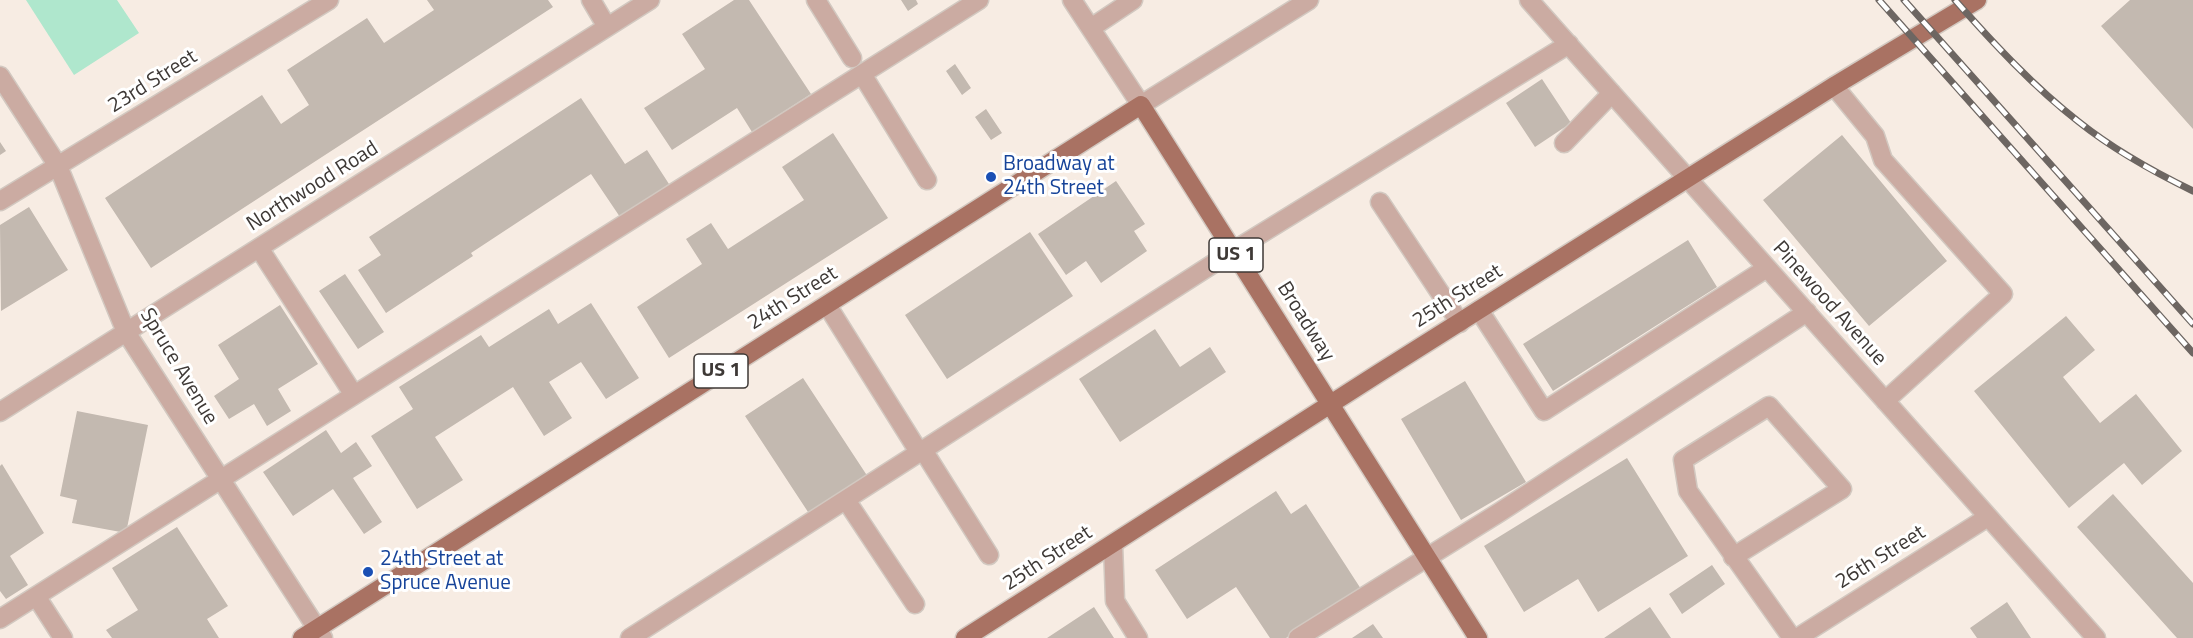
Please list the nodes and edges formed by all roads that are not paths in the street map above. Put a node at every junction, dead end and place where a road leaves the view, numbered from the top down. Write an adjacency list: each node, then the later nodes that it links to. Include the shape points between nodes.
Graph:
1 (328, 0): 21 (street, 23rd Street)
2 (591, 0): 11 (street)
3 (650, 0): 11 (street, Northwood Road)
4 (816, 0): 14 (street)
5 (979, 0): 15 (street)
6 (1072, 0): 12 (street, Broadway)
7 (1133, 0): 12 (street)
8 (1309, 0): 19 (street, 24th Street)
9 (1529, 0): 13 (street, Pinewood Avenue)
10 (1977, 0): 17 (main road, 25th Street)
11 (607, 27): 26 (street, Northwood Road)
12 (1091, 28): 19 (street, Broadway)
13 (1569, 44): 18 (street, Pinewood Avenue); 27 (street)
14 (852, 58)
15 (862, 74): 23 (street); 34 (street)
16 (0, 76): 21 (street, Spruce Avenue)
17 (1834, 86): 22 (main road, 25th Street); 35 (street, via 1875,136 1883,160 2003,294)
18 (1612, 93): 20 (street); 22 (street, Pinewood Avenue)
19 (1141, 105): 27 (main road, Broadway / US 1); 29 (main road, 24th Street / US 1)
20 (1564, 143)
21 (58, 166): 24 (street, 23rd Street); 33 (street, Spruce Avenue)
22 (1688, 179): 28 (street, Pinewood Avenue); 30 (main road, 25th Street)
23 (927, 180)
24 (0, 201)
25 (1380, 202): 32 (street)
26 (259, 248): 33 (street, Northwood Road); 34 (street)
27 (1233, 251): 36 (main road, Broadway / US 1); 38 (street)
28 (1767, 268): 30 (street, via 1544,411); 31 (street, Pinewood Avenue)
29 (827, 305): 38 (street); 49 (main road, 24th Street / US 1)
30 (1479, 310): 32 (main road, 25th Street)
31 (1807, 312): 35 (street, Pinewood Avenue); 44 (street)
32 (1460, 322): 36 (main road, 25th Street)
33 (126, 332): 37 (street, Northwood Road); 39 (street, Spruce Avenue)
34 (354, 394): 39 (street)
35 (1885, 400): 41 (street, Pinewood Avenue)
36 (1330, 404): 42 (main road, 25th Street); 44 (main road, Broadway / US 1)
37 (0, 412)
38 (921, 451): 40 (street); 43 (street)
39 (220, 479): 46 (street); 49 (street, Spruce Avenue)
40 (846, 500): 47 (street); 51 (street)
41 (1988, 517): 57 (street, 26th Street); 58 (street, Pinewood Avenue)
42 (1113, 544): 52 (main road, 25th Street); 53 (street, via 1115,601)
43 (989, 555)
44 (1427, 557): 54 (street); 55 (main road, Broadway / US 1)
45 (1733, 557): 45 (street, via 1842,489 1769,406 1683,460 1688,491); 56 (street)
46 (36, 596): 48 (street); 50 (street)
47 (915, 604)
48 (0, 619)
49 (314, 635)
50 (63, 638)
51 (630, 638)
52 (966, 638)
53 (1138, 638)
54 (1298, 638)
55 (1478, 638)
56 (1792, 638)
57 (1797, 638)
58 (2096, 638)

